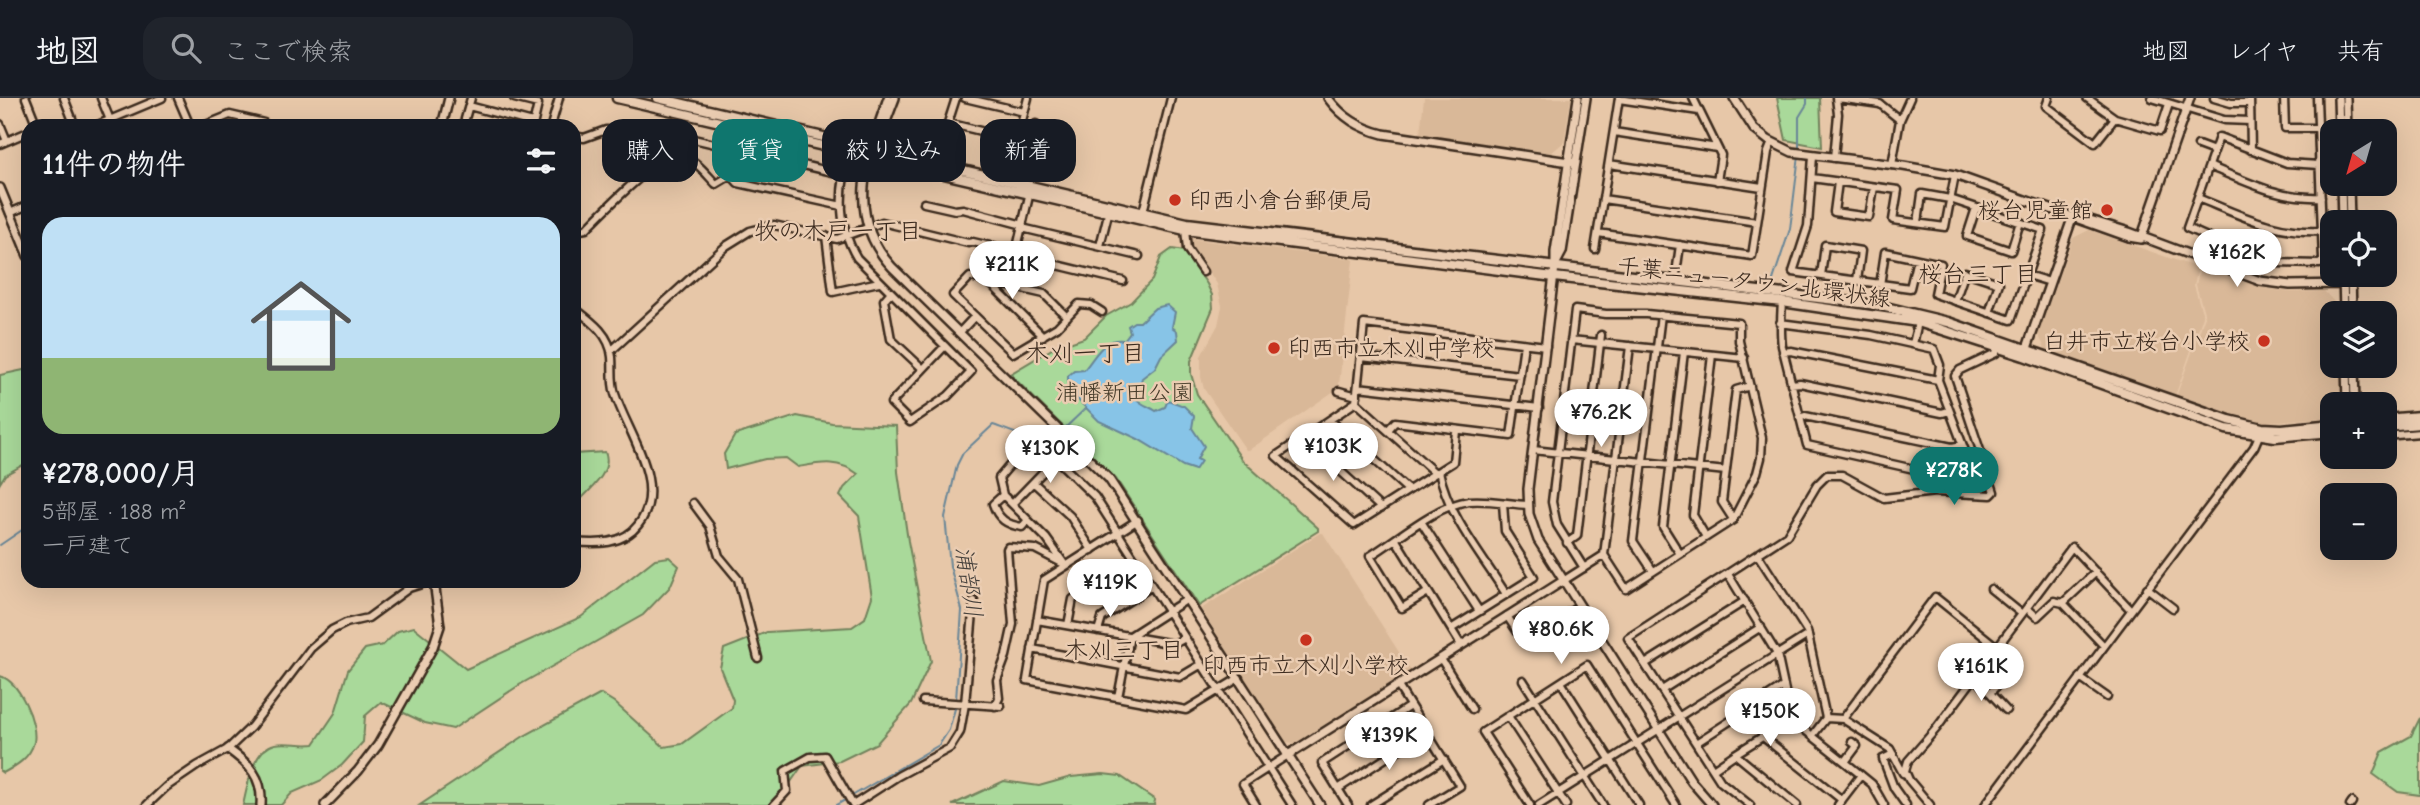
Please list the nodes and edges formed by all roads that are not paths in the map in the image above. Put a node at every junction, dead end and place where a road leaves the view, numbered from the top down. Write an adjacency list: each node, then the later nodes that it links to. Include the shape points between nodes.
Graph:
1 (26, 98): 46 (street)
2 (64, 98): 47 (street)
3 (101, 98): 48 (street)
4 (139, 98): 39 (street)
5 (162, 98): 39 (street)
6 (178, 98): 50 (street)
7 (449, 98): 53 (street)
8 (471, 98): 40 (street)
9 (514, 98): 56 (street, via 538,104)
10 (559, 98): 57 (street)
11 (617, 98): 64 (main road)
12 (658, 98): 72 (main road)
13 (888, 98): 58 (street)
14 (895, 98): 59 (street)
15 (956, 98): 68 (street, via 948,123)
16 (964, 98): 43 (street)
17 (1028, 98): 43 (street)
18 (1171, 98): 113 (street)
19 (1328, 98): 82 (street, via 1356,125 1377,133)
20 (1578, 98): 82 (street)
21 (1586, 98): 82 (street)
22 (1693, 98): 42 (street)
23 (1734, 98): 73 (street, via 1754,129)
24 (1837, 98): 36 (street); 81 (street)
25 (1910, 98): 63 (street)
26 (2049, 98): 45 (street, via 2046,106 2095,143)
27 (2087, 98): 45 (street)
28 (2152, 98): 38 (street)
29 (2190, 98): 41 (street)
30 (2214, 98): 37 (street, via 2231,103)
31 (2284, 98): 67 (street, via 2285,128)
32 (2317, 98): 67 (street)
33 (2338, 98): 61 (street)
34 (2346, 98): 62 (street)
35 (1619, 99): 42 (street); 69 (street)
36 (1868, 100): 63 (street)
37 (2250, 101): 65 (street)
38 (2169, 104): 41 (street); 45 (street, via 2160,131)
39 (142, 106): 49 (street)
40 (469, 106): 54 (street); 55 (street)
41 (2186, 110): 65 (street); 126 (street)
42 (1699, 111): 77 (street)
43 (1024, 112): 60 (street)
44 (225, 117): 51 (street); 52 (street)
45 (2115, 118)
46 (34, 119)
47 (72, 119)
48 (110, 119)
49 (112, 119)
50 (187, 119)
51 (220, 119)
52 (249, 119)
53 (444, 119)
54 (465, 119)
55 (515, 119)
56 (534, 119)
57 (553, 119)
58 (882, 119)
59 (886, 119)
60 (1022, 119)
61 (2339, 119)
62 (2347, 119)
63 (1900, 120): 84 (street)
64 (712, 121)
65 (2250, 121): 78 (street)
66 (0, 124): 74 (street)
67 (2317, 128): 85 (street)
68 (980, 131)
69 (1614, 132): 77 (street); 83 (street)
70 (21, 135): 74 (street)
71 (581, 137): 75 (street, via 606,130 660,131)
72 (822, 139)
73 (1772, 142): 80 (street); 97 (street)
74 (4, 143)
75 (712, 144)
76 (2198, 145): 79 (street)
77 (1717, 148): 93 (street, via 1721,155)
78 (2251, 150): 79 (street, via 2219,137); 85 (street, via 2287,163)
79 (2214, 151): 86 (street)
80 (1813, 156): 81 (street); 91 (street)
81 (1834, 158): 84 (street)
82 (1572, 163): 135 (street)
83 (1609, 164): 93 (street); 103 (street)
84 (1892, 164): 89 (street)
85 (2319, 165): 101 (street)
86 (2209, 166): 101 (street, via 2290,197); 102 (street)
87 (808, 167): 106 (street, via 847,176)
88 (966, 175): 113 (main road)
89 (1955, 175): 104 (street); 112 (street)
90 (966, 178): 100 (main road)
91 (1812, 178): 96 (street); 138 (street, via 1808,226 1793,272)
92 (712, 179): 119 (street, via 683,155 666,157)
93 (1717, 181): 97 (street)
94 (737, 182): 106 (street)
95 (866, 182): 117 (street, via 863,197)
96 (1838, 182): 98 (street); 98 (street, via 1834,212 1869,217)
97 (1762, 187): 114 (street)
98 (1874, 187): 116 (street, via 1898,190 1894,220)
99 (0, 188): 110 (street)
100 (1029, 196): 111 (main road); 118 (street)
101 (2321, 197): 109 (street)
102 (2198, 198): 121 (street, via 2284,230); 134 (street, via 2189,231 2248,256)
103 (1603, 199): 114 (street); 122 (street)
104 (1950, 199): 108 (street); 116 (street, via 1945,227); 116 (street, via 1922,194)
105 (924, 202): 118 (street)
106 (842, 206): 123 (street)
107 (21, 208): 110 (street)
108 (1976, 208): 115 (street); 115 (street, via 1967,236 2011,251)
109 (2321, 210)
110 (10, 213): 125 (street)
111 (1108, 214): 113 (main road); 128 (street)
112 (2073, 216): 126 (street); 145 (street)
113 (1141, 218): 120 (main road)
114 (1757, 222): 127 (street, via 1752,256)
115 (2020, 222): 137 (street, via 2043,230)
116 (1918, 223)
117 (871, 226): 123 (street); 131 (street, via 882,222); 160 (street, via 882,255)
118 (1022, 227): 128 (street); 131 (street)
119 (581, 230)
120 (1186, 230): 129 (main road, 千葉ニュータウン北環状線); 136 (street, via 1187,250)
121 (2320, 231)
122 (1598, 233): 127 (street); 130 (street)
123 (847, 235): 124 (street, via 837,239); 144 (street, via 857,258)
124 (826, 236): 144 (street, via 833,292); 172 (street, via 774,225 750,231 726,246)
125 (21, 239)
126 (2141, 239): 147 (street, via 2260,281)
127 (1680, 245): 142 (street)
128 (1100, 246): 132 (street)
129 (1366, 249): 135 (main road, 千葉ニュータウン北環状線); 139 (main road, 千葉ニュータウン北環状線)
130 (1595, 250)
131 (1016, 253): 141 (street)
132 (1139, 256)
133 (1917, 259): 146 (street, via 1910,288); 146 (street, via 1885,252); 149 (street, via 1941,264 1935,295)
134 (2320, 264)
135 (1555, 265): 139 (street); 142 (main road, 千葉ニュータウン北環状線)
136 (1203, 272)
137 (2027, 275): 145 (street); 153 (street, via 2011,320)
138 (1821, 276): 143 (street); 143 (street, via 1825,246 1849,249 1861,251)
139 (1554, 277): 150 (main road, 千葉ニュータウン北環状線); 168 (street)
140 (988, 281): 156 (street, via 970,277 953,295); 157 (street, via 1044,295); 162 (street)
141 (1123, 281)
142 (1675, 281): 151 (main road, 千葉ニュータウン北環状線)
143 (1857, 281): 146 (street)
144 (879, 282): 148 (street)
145 (2050, 282): 175 (street)
146 (1880, 284): 151 (street)
147 (2320, 284)
148 (890, 293): 167 (street); 179 (street, via 884,300 891,339)
149 (1955, 301): 153 (street); 153 (street, via 1965,272 1999,283)
150 (1782, 302): 158 (street); 159 (main road, 千葉ニュータウン北環状線)
151 (1877, 306): 175 (main road, 千葉ニュータウン北環状線, via 1948,322)
152 (1102, 313): 157 (street, via 1079,304)
153 (1989, 313)
154 (581, 314): 172 (street, via 603,333)
155 (1661, 315): 163 (street, via 1575,310); 171 (street); 178 (street, via 1739,323)
156 (975, 316): 160 (street); 162 (street, via 1013,353)
157 (1067, 317): 162 (street)
158 (1780, 323): 166 (street); 174 (street)
159 (1917, 323): 166 (street); 170 (main road, 千葉ニュータウン北環状線)
160 (960, 332): 228 (street, via 1109,478)
161 (1601, 335): 164 (street)
162 (1043, 336)
163 (1571, 340): 164 (street); 207 (street)
164 (1600, 343): 169 (street); 208 (street)
165 (1524, 344): 168 (street); 177 (street, via 1364,324); 180 (street)
166 (1913, 344): 181 (street, via 1934,349 1941,369)
167 (945, 346): 179 (street); 179 (street, via 971,372 948,396 910,422 891,403)
168 (1546, 346): 188 (street)
169 (1630, 346): 171 (street); 209 (street)
170 (1998, 348): 175 (main road, 千葉ニュータウン北環状線); 238 (street, via 1955,376 1994,492 1991,495 1935,492 1884,498 1842,475 1827,475 1816,485 1787,535)
171 (1657, 349): 173 (street); 211 (street)
172 (611, 351): 234 (street, via 615,394 650,484 648,507 638,526 623,538)
173 (1684, 352): 176 (street); 212 (street)
174 (1783, 352): 181 (street); 182 (street)
175 (2025, 352): 199 (main road, 千葉ニュータウン北環状線, via 2226,429)
176 (1712, 355): 178 (street); 214 (street)
177 (1361, 357): 180 (street); 184 (street)
178 (1744, 358): 183 (street)
179 (923, 369)
180 (1520, 375): 187 (street)
181 (1938, 380): 189 (street)
182 (1791, 384): 189 (street); 191 (street)
183 (1751, 386): 215 (street, via 1736,390); 226 (street, via 1762,451 1757,472)
184 (1357, 387): 186 (street); 187 (street)
185 (1339, 391): 186 (street)
186 (1356, 399): 193 (street); 197 (street)
187 (1516, 406): 188 (street); 198 (street, via 1511,436)
188 (1539, 408): 206 (street)
189 (1950, 411): 204 (street)
190 (2420, 416): 192 (main road)
191 (1800, 418): 204 (street, via 1952,447); 204 (street, via 1807,445 1945,476 1972,477)
192 (2397, 418)
193 (1330, 420): 203 (street); 218 (street)
194 (2420, 424): 196 (main road)
195 (2320, 425): 199 (main road, 千葉ニュータウン北環状線)
196 (2397, 426)
197 (1388, 430): 198 (street, via 1395,422); 216 (street)
198 (1456, 430): 216 (street, via 1453,462)
199 (2261, 432): 200 (main road, 千葉ニュータウン北環状線, via 2287,437); 247 (street)
200 (2320, 433)
201 (2420, 433): 202 (street)
202 (2397, 435)
203 (1303, 438): 225 (street); 225 (street, via 1276,456 1354,525)
204 (1962, 445)
205 (1067, 447): 210 (street)
206 (1533, 450): 207 (street); 223 (street)
207 (1557, 453): 208 (street); 233 (street, via 1552,509)
208 (1587, 456): 209 (street); 233 (street, via 1577,536)
209 (1616, 459): 211 (street); 237 (street)
210 (1057, 460): 213 (street); 230 (street, via 1095,497)
211 (1643, 462): 212 (street); 242 (street, via 1633,541)
212 (1671, 465): 214 (street); 236 (street, via 1663,527)
213 (1048, 468): 217 (street); 219 (street, via 1034,456 1010,465 999,478)
214 (1698, 468): 215 (street); 231 (street, via 1693,515)
215 (1726, 471): 226 (street, via 1722,502)
216 (1437, 472): 218 (street); 224 (street)
217 (1034, 482): 222 (street); 235 (street, via 1070,516)
218 (1408, 490): 225 (street)
219 (1003, 495): 222 (street); 227 (street, via 992,504 996,515 1009,525 1022,527)
220 (693, 503): 279 (street, via 710,526 719,555 738,579)
221 (1503, 503): 223 (street); 224 (street, via 1472,501); 252 (street, via 1505,531 1534,577)
222 (1013, 504): 227 (street)
223 (1528, 505): 245 (street, via 1535,534)
224 (1450, 506): 229 (street); 252 (street)
225 (1381, 508)
226 (1733, 519): 231 (street)
227 (1028, 520): 240 (street)
228 (1138, 520): 230 (street); 285 (street)
229 (1422, 523): 232 (street); 262 (street)
230 (1118, 533): 235 (street); 239 (street)
231 (1706, 537): 236 (street)
232 (1396, 540): 251 (street); 251 (street, via 1370,556 1402,608)
233 (1567, 542): 241 (street)
234 (581, 543)
235 (1092, 550): 240 (street)
236 (1680, 554): 242 (street)
237 (1604, 555): 241 (street); 242 (street, via 1626,589)
238 (1758, 555): 244 (street); 270 (street)
239 (1135, 559): 246 (street); 266 (street, via 1073,599)
240 (1065, 565): 265 (street, via 1044,580); 298 (street, via 1035,549 1008,547 1013,624 997,680 998,706)
241 (1584, 568): 245 (street)
242 (1653, 571)
243 (2095, 572): 256 (street); 258 (street, via 2072,547); 260 (street)
244 (1728, 574): 254 (street); 282 (street, via 1628,638)
245 (1563, 581): 257 (street); 264 (street)
246 (1152, 586): 261 (street); 269 (street, via 1102,618)
247 (2147, 587): 259 (street); 260 (street)
248 (412, 588): 314 (street, via 368,618 332,630 311,648 273,701)
249 (434, 588): 332 (street, via 440,626 433,647 378,745)
250 (1991, 589): 263 (street)
251 (1429, 592): 268 (street)
252 (1506, 594): 262 (street)
253 (974, 601): 298 (street)
254 (1745, 601): 267 (street); 282 (street)
255 (1183, 602): 261 (street)
256 (2063, 603): 258 (street, via 2054,601 2037,617); 274 (street)
257 (1580, 606): 264 (street, via 1523,640); 307 (street)
258 (2027, 608): 263 (street)
259 (2173, 608)
260 (2131, 610): 274 (street)
261 (1168, 611): 271 (street); 272 (street)
262 (1479, 611): 268 (street)
263 (2022, 614): 275 (street)
264 (1507, 616): 273 (street)
265 (1037, 620): 266 (street); 276 (street)
266 (1068, 625): 269 (street)
267 (1761, 627): 277 (street); 292 (street)
268 (1451, 629): 273 (street)
269 (1098, 631): 271 (street)
270 (1808, 635): 277 (street); 304 (street)
271 (1129, 636): 272 (street, via 1174,644); 283 (street)
272 (1185, 638): 281 (street)
273 (1461, 645): 280 (street)
274 (2104, 646): 286 (street)
275 (1997, 647): 278 (street); 306 (street, via 1936,597)
276 (1032, 649): 283 (street); 294 (street, via 1027,680)
277 (1777, 653): 290 (street); 303 (street)
278 (1992, 654): 284 (street); 293 (street, via 2008,673)
279 (758, 658)
280 (1441, 659): 289 (street); 300 (street)
281 (1202, 664): 283 (street, via 1180,677); 291 (street)
282 (1645, 664): 292 (street)
283 (1124, 667): 294 (street)
284 (1975, 677): 293 (street); 327 (street, via 1905,766)
285 (1239, 678): 291 (street); 317 (street)
286 (2080, 678): 295 (street); 352 (street)
287 (1522, 680): 296 (street)
288 (1561, 682): 296 (street); 311 (street, via 1587,666); 319 (street)
289 (1398, 686): 299 (street); 317 (street)
290 (1784, 686): 305 (street); 313 (street)
291 (1219, 690): 294 (street, via 1186,710); 321 (street)
292 (1662, 690): 303 (street)
293 (1990, 693): 301 (street)
294 (1118, 697)
295 (2107, 697)
296 (1535, 699): 302 (street); 324 (street)
297 (923, 701): 298 (street)
298 (965, 704): 334 (street, via 961,732 950,748)
299 (1410, 706): 308 (street); 325 (street, via 1322,763)
300 (1472, 709)
301 (2006, 710)
302 (1508, 716): 326 (street); 340 (street, via 1483,732)
303 (1679, 716): 307 (street); 313 (street)
304 (1826, 718): 306 (street); 309 (street)
305 (1791, 719): 309 (street); 310 (street)
306 (1843, 719): 316 (street)
307 (1658, 730): 311 (street); 346 (street)
308 (1426, 732): 318 (street); 325 (street)
309 (1812, 735): 320 (street)
310 (1763, 737): 315 (street); 328 (street)
311 (1636, 742): 319 (street); 345 (street)
312 (1852, 742): 320 (street, via 1857,746)
313 (1696, 743): 322 (street)
314 (228, 749): 330 (street, via 166,787); 331 (street, via 250,766 260,781)
315 (1735, 754): 322 (street); 348 (street)
316 (1894, 754): 327 (street, via 1908,786); 350 (street, via 1883,759)
317 (1289, 755): 321 (street); 337 (street)
318 (1444, 759): 329 (street, via 1460,786); 339 (street)
319 (1610, 759): 324 (street); 344 (street)
320 (1846, 762): 323 (street)
321 (1269, 768): 335 (street, via 1243,784); 336 (street)
322 (1713, 769): 347 (street, via 1721,782)
323 (1861, 775): 328 (street); 349 (street)
324 (1584, 776): 326 (street); 343 (street)
325 (1338, 789): 338 (street)
326 (1558, 792): 341 (street); 342 (street)
327 (1919, 793): 351 (street)
328 (1840, 802)
329 (1431, 804)
330 (147, 805)
331 (261, 805)
332 (325, 805)
333 (774, 805): 334 (street, via 787,791 785,771 810,757 825,756)
334 (853, 805)
335 (1256, 805)
336 (1292, 805)
337 (1320, 805)
338 (1348, 805)
339 (1371, 805)
340 (1530, 805)
341 (1539, 805)
342 (1566, 805)
343 (1603, 805)
344 (1639, 805)
345 (1676, 805)
346 (1712, 805)
347 (1750, 805)
348 (1797, 805)
349 (1884, 805)
350 (1906, 805)
351 (1930, 805)
352 (1985, 805)

